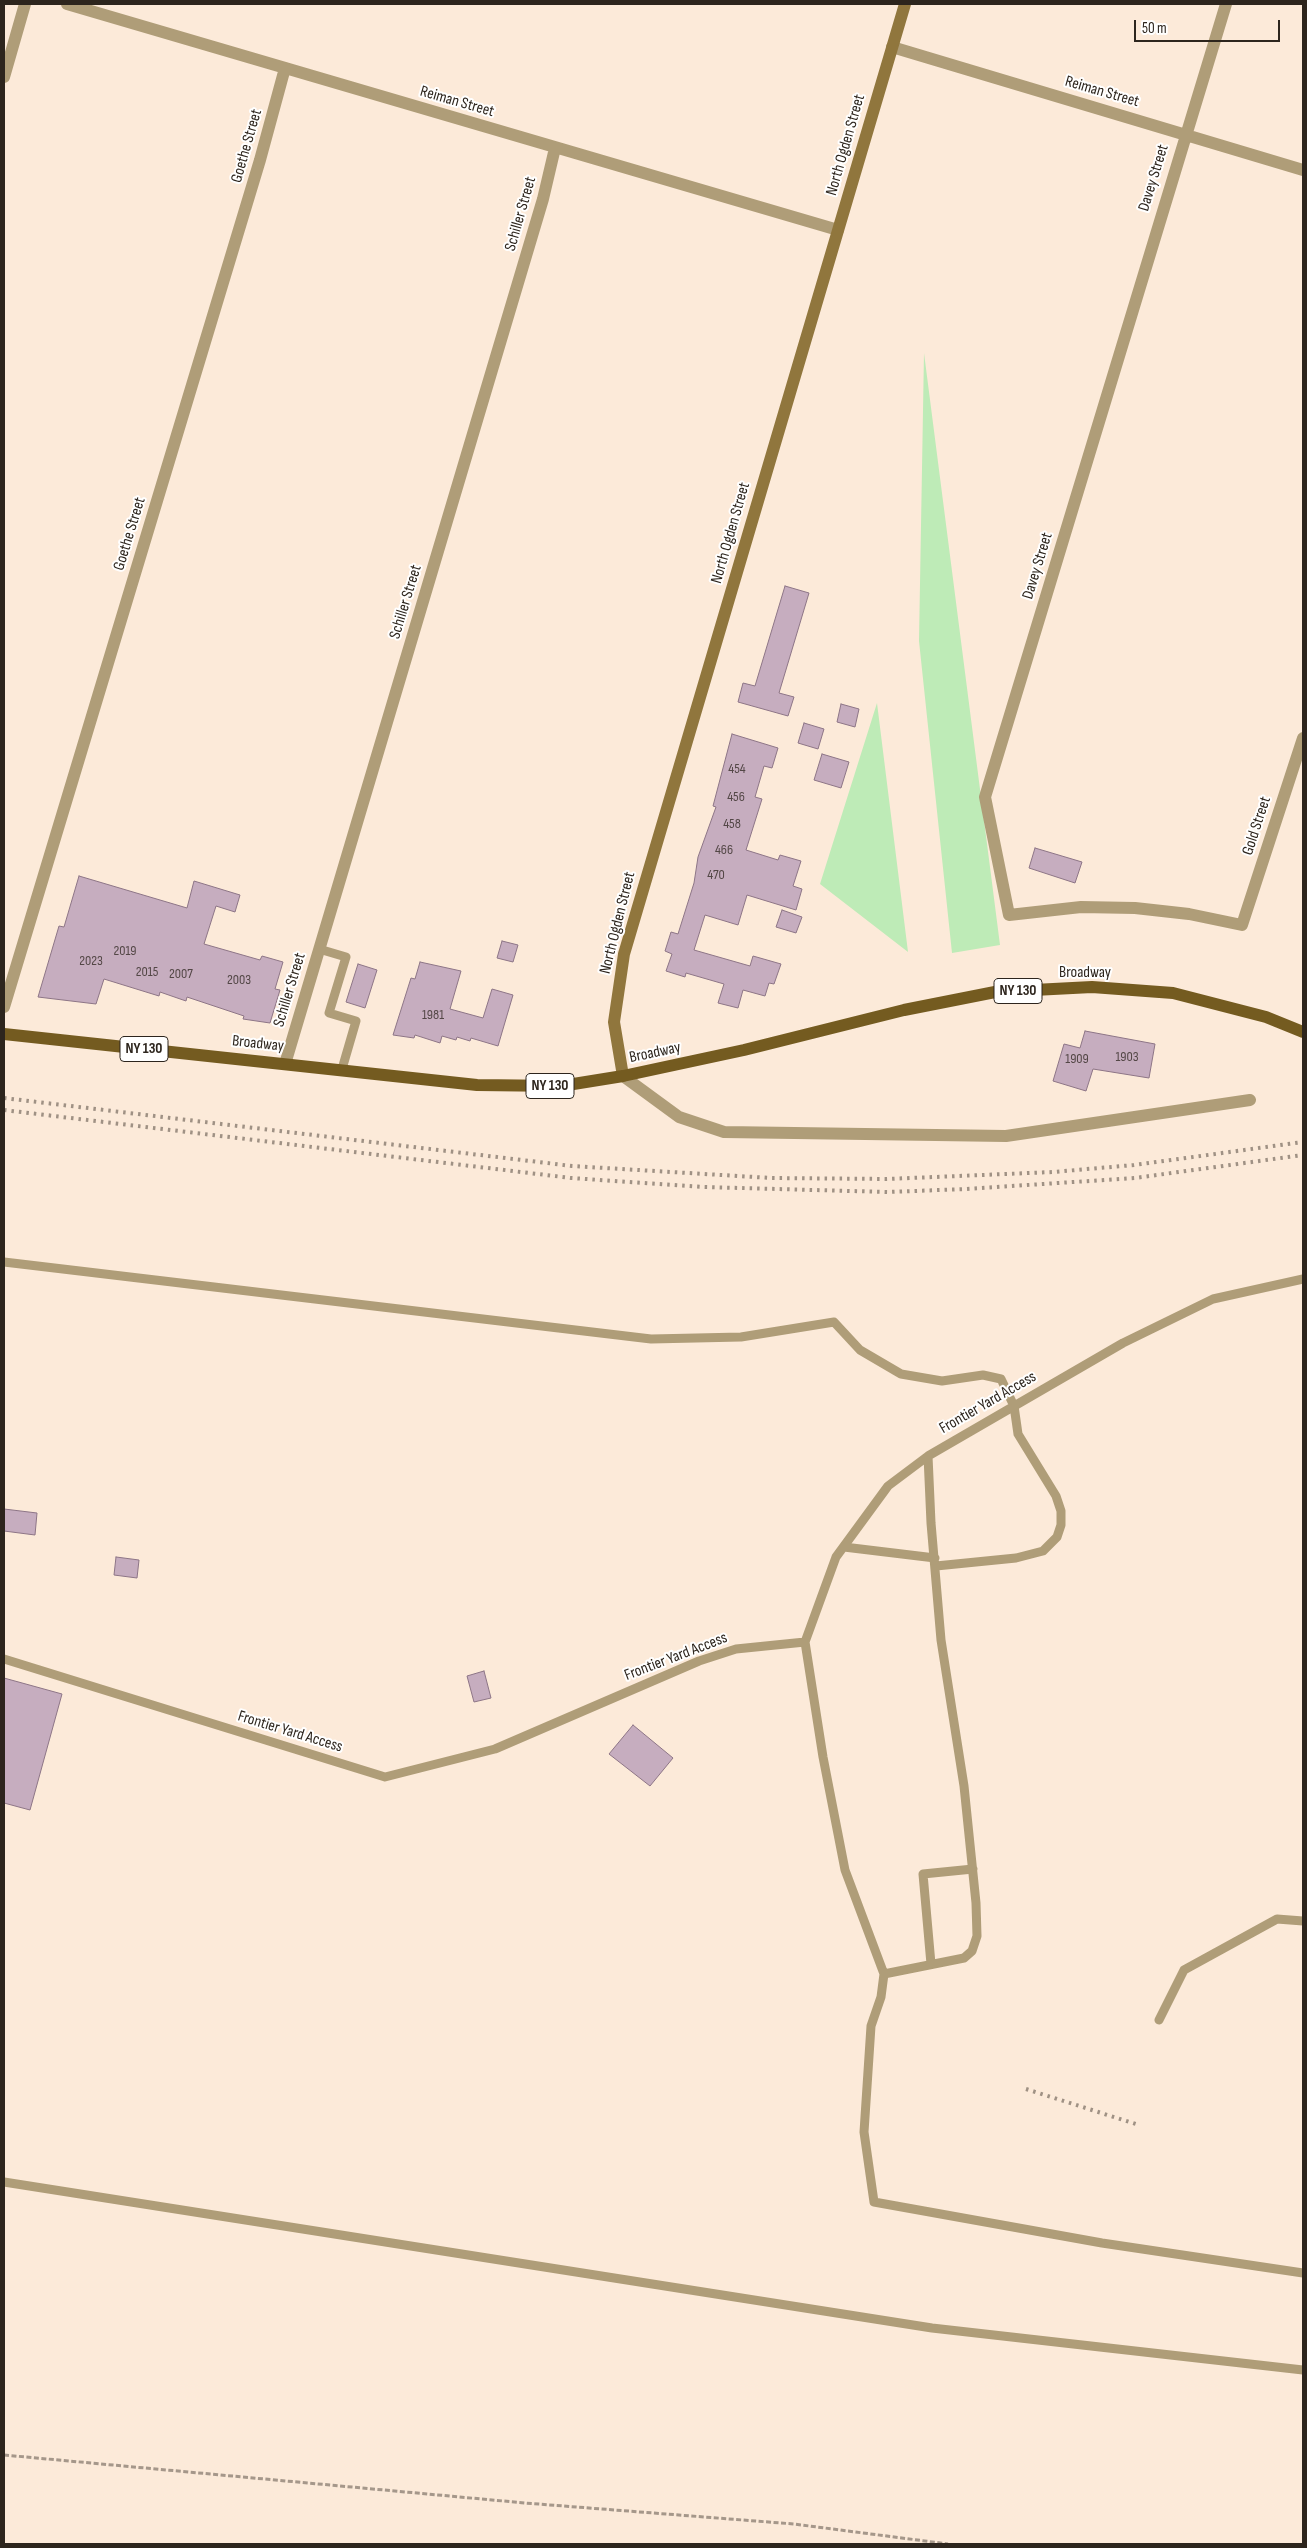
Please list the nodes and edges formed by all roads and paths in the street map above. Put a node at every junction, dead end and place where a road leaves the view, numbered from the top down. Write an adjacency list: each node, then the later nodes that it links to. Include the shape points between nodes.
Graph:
1 (25, 4): 7 (street)
2 (67, 4): 6 (street, Reiman Street)
3 (905, 4): 5 (street, North Ogden Street)
4 (1226, 4): 8 (street, Davey Street)
5 (892, 48): 8 (street, Reiman Street); 11 (street, North Ogden Street)
6 (285, 68): 9 (street, Reiman Street); 15 (street, Goethe Street)
7 (4, 77)
8 (1184, 134): 10 (street, Reiman Street); 13 (street, Davey Street, via 985,797 1009,915 1081,907 1135,908 1190,914)
9 (555, 148): 11 (street, Reiman Street); 14 (street, Schiller Street, via 540,208)
10 (1303, 170)
11 (838, 230): 20 (street, North Ogden Street, via 624,954 614,1022)
12 (1303, 738): 13 (street, Gold Street)
13 (1242, 925)
14 (319, 949): 18 (street, Schiller Street); 19 (lane, via 346,957 330,1013 356,1021)
15 (4, 1008)
16 (1303, 1032): 20 (main road, Broadway / NY 130, via 1266,1017 1173,993 1092,987 995,992)
17 (4, 1034): 18 (main road, Broadway / NY 130)
18 (285, 1064): 19 (main road, Broadway / NY 130)
19 (342, 1069): 20 (main road, Broadway / NY 130, via 477,1085 561,1086)
20 (623, 1076): 21 (street, via 679,1117 724,1132 1006,1136)
21 (1250, 1100)
22 (4, 1262): 24 (lane, via 651,1339 741,1337 834,1322 860,1350 901,1374 942,1381 983,1375 1001,1379)
23 (1303, 1278): 24 (lane, Frontier Yard Access, via 1213,1299 1123,1343)
24 (1014, 1406): 25 (lane, Frontier Yard Access); 27 (lane, via 1018,1434 1056,1496 1061,1511 1062,1525 1056,1537 1043,1551 1016,1558)
25 (928, 1456): 26 (lane, Frontier Yard Access, via 888,1486); 27 (lane)
26 (844, 1547): 27 (lane); 28 (lane, Frontier Yard Access, via 836,1558)
27 (935, 1562): 30 (lane, via 941,1640 964,1786)
28 (805, 1642): 29 (lane, Frontier Yard Access, via 736,1649 699,1661 495,1749 385,1777); 33 (lane, via 845,1870)
29 (4, 1659)
30 (972, 1869): 32 (lane, via 977,1936 972,1951 957,1960); 32 (lane, via 923,1874)
31 (1303, 1921): 34 (lane, via 1277,1919 1184,1970)
32 (931, 1964): 33 (lane)
33 (884, 1974): 36 (lane, via 881,1997 871,2026 864,2132 874,2202 1102,2243)
34 (1159, 2020)
35 (4, 2182): 37 (lane, via 932,2328)
36 (1303, 2273)
37 (1303, 2370)
38 (4, 2455): 39 (path, via 794,2524)
39 (948, 2544)

